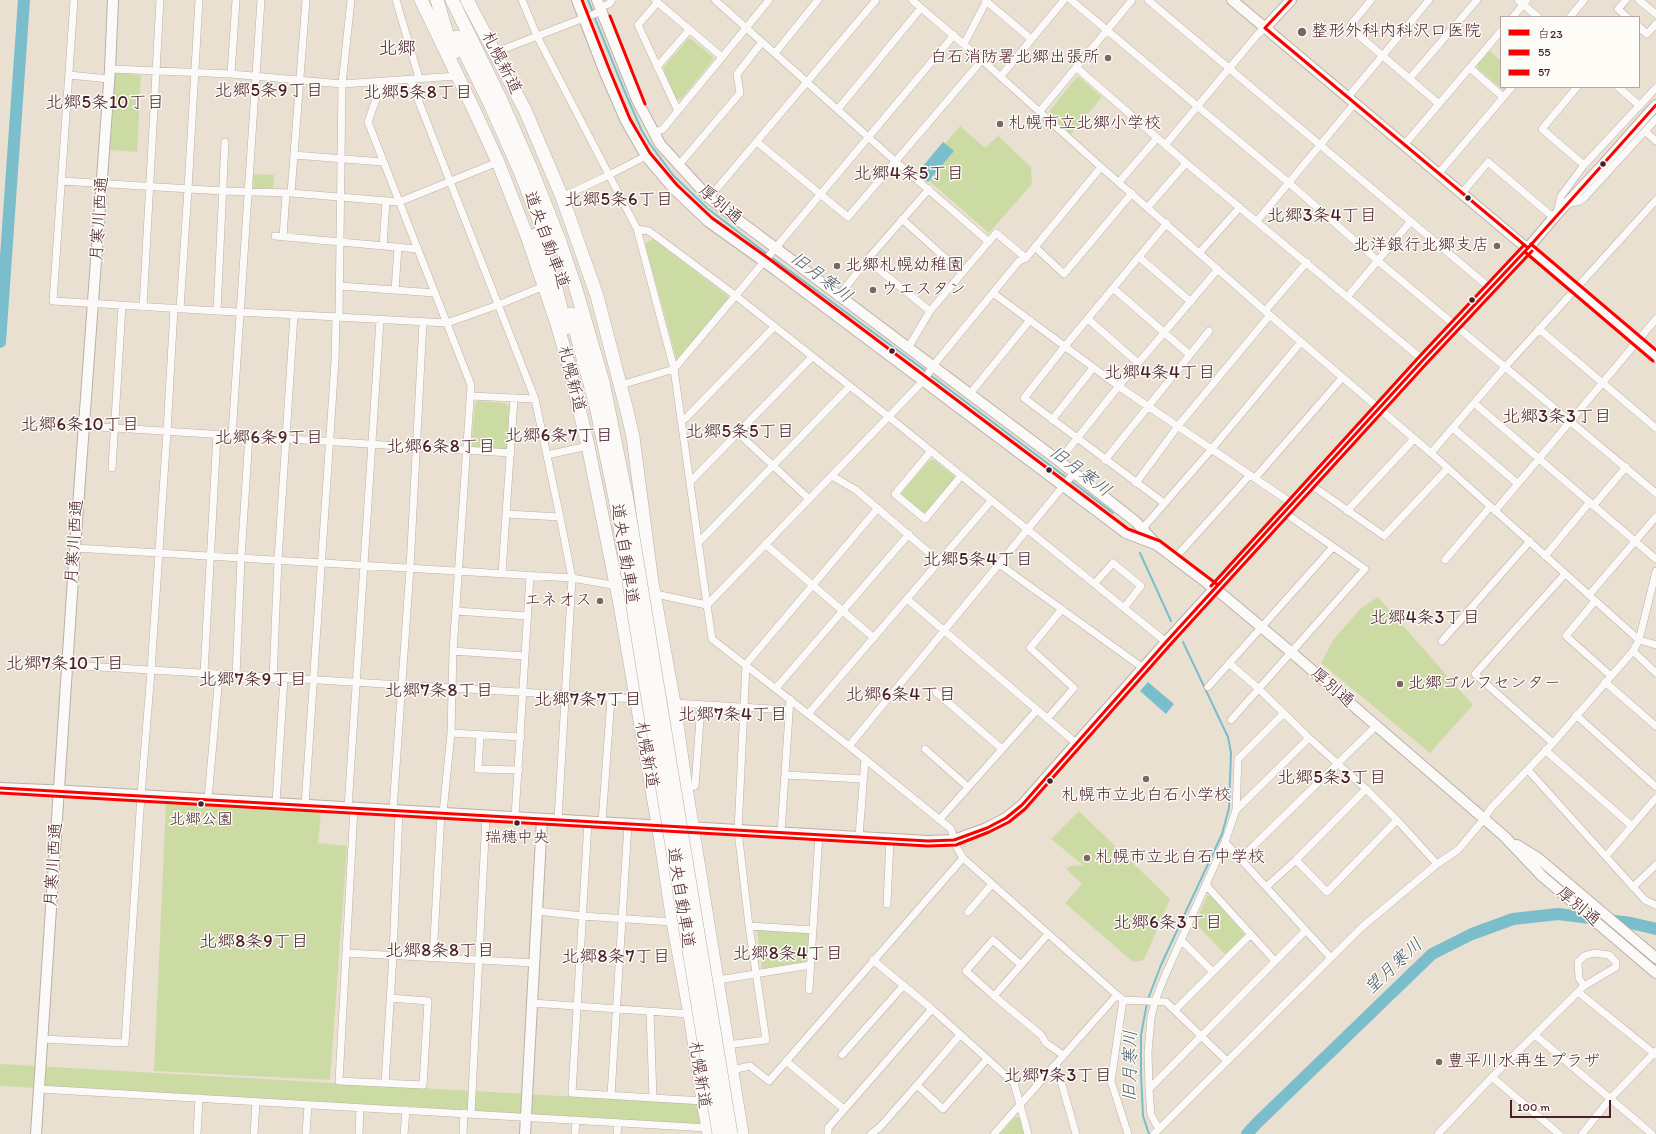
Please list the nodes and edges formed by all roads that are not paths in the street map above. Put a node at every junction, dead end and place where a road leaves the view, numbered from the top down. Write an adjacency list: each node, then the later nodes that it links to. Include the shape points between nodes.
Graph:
1 (74, 0): 71 (street)
2 (113, 0): 69 (street, 月寒川西通)
3 (160, 0): 67 (street)
4 (199, 0): 68 (street)
5 (236, 0): 70 (street)
6 (261, 0): 74 (street)
7 (306, 0): 78 (street)
8 (351, 0): 81 (street)
9 (396, 0): 75 (street)
10 (421, 0): 72 (highway, 札幌新道)
11 (438, 0): 283 (highway, via 447,34 518,190 556,288 603,477); 517 (highway, 道央自動車道, bridge, via 491,106 533,203 564,291 593,392 616,503)
12 (452, 0): 529 (highway, 道央自動車道, bridge, via 501,100 545,203 576,289 603,382 627,500)
13 (456, 0): 240 (highway, via 500,77 534,150 589,294 624,421)
14 (467, 0): 58 (highway, 札幌新道)
15 (522, 0): 54 (street)
16 (577, 0): 45 (street, 厚別通)
17 (612, 0): 38 (street)
18 (715, 0): 47 (street)
19 (769, 0): 47 (street)
20 (818, 0): 59 (street)
21 (876, 0): 80 (street)
22 (912, 0): 39 (street)
23 (986, 0): 55 (street); 57 (street)
24 (1064, 0): 55 (street)
25 (1071, 0): 51 (street)
26 (1132, 0): 51 (street)
27 (1148, 0): 66 (street)
28 (1232, 0): 48 (street)
29 (1291, 0): 48 (street)
30 (1372, 0): 60 (street, via 1349,27)
31 (1429, 0): 60 (street)
32 (1477, 0): 76 (street)
33 (1584, 0): 43 (street)
34 (1626, 0): 44 (street, via 1618,9)
35 (1639, 0): 40 (street)
36 (656, 1): 50 (street); 63 (street, via 638,26)
37 (1523, 2): 41 (street); 42 (street)
38 (599, 8): 45 (street); 97 (street, 厚別通, via 637,100)
39 (921, 8): 53 (street); 92 (street)
40 (1656, 14)
41 (1514, 16)
42 (1537, 16)
43 (1571, 16)
44 (1626, 16)
45 (586, 17): 54 (street); 107 (street, 厚別通, via 605,73 626,121)
46 (1656, 24): 49 (street, via 1647,34)
47 (746, 28): 56 (street); 61 (street)
48 (1265, 28): 66 (street); 87 (street)
49 (1640, 28)
50 (689, 30): 61 (street); 63 (street)
51 (1107, 30): 64 (street); 90 (street)
52 (1500, 32): 65 (street)
53 (954, 35): 57 (street); 98 (street)
54 (537, 36): 58 (street); 117 (street)
55 (1030, 39): 73 (street)
56 (762, 42): 59 (street); 114 (street, via 737,74 740,93)
57 (964, 44): 62 (street)
58 (496, 52): 133 (highway, 札幌新道, via 533,126)
59 (775, 53): 80 (street)
60 (1383, 55): 76 (street); 87 (street)
61 (722, 57): 93 (street)
62 (982, 60): 73 (street); 109 (street)
63 (657, 67): 93 (street)
64 (1077, 68): 94 (street); 99 (street)
65 (1470, 68): 86 (street); 88 (street)
66 (1229, 69): 90 (street); 104 (street)
67 (156, 72): 68 (street); 69 (street); 123 (street)
68 (194, 73): 70 (street); 124 (street)
69 (110, 74): 71 (street); 122 (street, 月寒川西通)
70 (231, 74): 74 (street)
71 (69, 75): 118 (street)
72 (457, 76): 75 (street); 111 (highway, 札幌新道)
73 (1001, 76): 94 (street)
74 (256, 77): 78 (street); 127 (street)
75 (420, 78): 77 (street)
76 (1410, 78): 88 (street)
77 (410, 80): 79 (street); 119 (street)
78 (300, 81): 81 (street); 106 (street)
79 (382, 82): 81 (street); 110 (street, via 368,122)
80 (807, 82): 92 (street); 102 (street)
81 (342, 84): 108 (street)
82 (1511, 88): 86 (street)
83 (1576, 88): 113 (street, via 1542,129)
84 (1619, 88): 91 (street)
85 (1656, 88): 91 (street)
86 (1503, 97): 116 (street)
87 (1351, 100): 104 (street); 105 (street)
88 (1439, 104): 105 (street)
89 (1656, 105): 138 (street)
90 (1198, 106): 103 (street); 121 (street)
91 (1640, 106): 113 (street)
92 (838, 109): 98 (street)
93 (678, 111): 97 (street, via 663,130)
94 (1040, 112): 115 (street)
95 (1656, 119): 96 (street)
96 (1645, 131): 100 (street); 138 (street, via 1585,197 1580,201)
97 (654, 133): 114 (street, 厚別通)
98 (869, 137): 109 (street); 131 (street)
99 (1157, 138): 103 (street); 120 (street)
100 (1656, 141)
101 (225, 142): 126 (street)
102 (757, 142): 131 (street); 134 (street)
103 (1165, 145): 112 (street)
104 (1320, 145): 121 (street); 144 (street)
105 (1404, 145): 116 (street)
106 (294, 156): 108 (street); 128 (street)
107 (646, 156): 117 (street); 160 (street, 厚別通, via 673,188 709,222)
108 (342, 159): 110 (street); 132 (street)
109 (895, 161): 125 (street); 131 (street, via 848,217)
110 (383, 162): 137 (street)
111 (498, 162): 119 (street); 167 (highway, 札幌新道)
112 (1186, 163): 139 (street); 140 (street)
113 (1584, 165): 141 (street, via 1561,196)
114 (678, 166): 134 (street, 厚別通)
115 (1101, 167): 120 (street); 153 (street)
116 (1439, 173): 130 (street)
117 (610, 175): 133 (street); 146 (street)
118 (61, 181): 122 (street); 178 (street, via 53,301)
119 (449, 182): 137 (street); 179 (street)
120 (1119, 182): 129 (street)
121 (1289, 183): 143 (street); 162 (street)
122 (102, 184): 123 (street); 178 (street, 月寒川西通)
123 (150, 187): 124 (street); 181 (street)
124 (188, 189): 126 (street); 182 (street)
125 (929, 189): 142 (street); 150 (street)
126 (223, 191): 127 (street); 183 (street)
127 (248, 192): 128 (street); 185 (street)
128 (288, 193): 132 (street); 148 (street)
129 (1132, 193): 139 (street); 153 (street, via 1064,274)
130 (1462, 193): 141 (street, via 1488,162); 154 (street)
131 (821, 195): 156 (street)
132 (341, 197): 136 (street); 149 (street)
133 (562, 197): 216 (highway, 札幌新道, via 597,296)
134 (709, 198): 156 (street, 厚別通)
135 (1656, 200): 170 (street)
136 (386, 201): 137 (street); 151 (street)
137 (399, 202): 155 (street)
138 (1566, 204): 141 (street)
139 (1148, 207): 145 (street)
140 (1240, 207): 143 (street); 157 (street)
141 (1555, 216): 154 (street)
142 (902, 219): 161 (street); 165 (street)
143 (1257, 221): 163 (street)
144 (1411, 221): 162 (street); 169 (street)
145 (1167, 223): 157 (street); 158 (street)
146 (637, 229): 174 (street, via 649,231); 211 (street)
147 (275, 236): 148 (street)
148 (283, 237): 149 (street)
149 (340, 241): 151 (street); 166 (street)
150 (989, 242): 159 (street, via 996,233); 165 (street)
151 (383, 246): 152 (street)
152 (398, 247): 155 (street); 171 (street)
153 (1035, 247): 159 (street)
154 (1528, 248): 169 (street); 170 (street)
155 (417, 249): 172 (street)
156 (774, 250): 160 (street); 176 (street, 厚別通)
157 (1200, 252): 164 (street)
158 (1139, 257): 168 (street); 177 (street)
159 (1026, 258): 173 (street, via 1020,261)
160 (766, 260): 174 (street); 214 (street, 厚別通)
161 (867, 260): 176 (street); 184 (street)
162 (1378, 261): 175 (street); 195 (street)
163 (1307, 262): 175 (street); 186 (street)
164 (1218, 269): 177 (street); 186 (street)
165 (962, 273): 184 (street)
166 (340, 286): 171 (street); 188 (street)
167 (544, 286): 179 (street); 246 (highway, 札幌新道, via 567,359)
168 (1113, 288): 189 (street); 199 (street)
169 (1490, 288): 195 (street)
170 (1575, 288): 197 (street); 201 (street)
171 (395, 290): 172 (street)
172 (435, 293): 194 (street)
173 (993, 293): 192 (street); 212 (street)
174 (736, 296): 196 (street); 211 (street)
175 (1348, 296): 207 (street)
176 (838, 297): 203 (street, 厚別通)
177 (1191, 302): 199 (street)
178 (92, 304): 180 (street); 230 (street, 月寒川西通)
179 (498, 305): 194 (street); 222 (street)
180 (122, 306): 181 (street); 232 (street)
181 (143, 307): 182 (street)
182 (177, 309): 183 (street); 235 (street)
183 (217, 311): 185 (street)
184 (930, 311): 203 (street)
185 (239, 313): 187 (street); 238 (street)
186 (1268, 313): 200 (street); 231 (street)
187 (294, 315): 188 (street); 242 (street)
188 (339, 317): 191 (street); 244 (street, via 336,317)
189 (1088, 319): 202 (street); 208 (street)
190 (1656, 319): 201 (street)
191 (380, 320): 193 (street); 245 (street)
192 (1030, 320): 202 (street); 219 (street)
193 (423, 322): 194 (street); 247 (street)
194 (447, 323): 220 (street, via 470,385)
195 (1456, 324): 207 (street); 209 (street)
196 (774, 327): 205 (street); 228 (street)
197 (1539, 329): 209 (street); 215 (street)
198 (1209, 330): 204 (street)
199 (1165, 333): 204 (street); 208 (street)
200 (1301, 342): 213 (street); 248 (street)
201 (1638, 342): 206 (street); 215 (street)
202 (1065, 346): 210 (street); 227 (street, via 1024,398)
203 (908, 348): 212 (street, 厚別通)
204 (1190, 355): 224 (street)
205 (812, 357): 217 (street); 236 (street)
206 (1656, 357)
207 (1423, 360): 225 (street)
208 (1138, 363): 218 (street)
209 (1505, 367): 223 (street); 229 (street)
210 (1093, 368): 218 (street); 227 (street)
211 (674, 369): 216 (street); 228 (street)
212 (931, 369): 214 (street); 219 (street, 厚別通)
213 (1342, 378): 225 (street); 264 (street)
214 (924, 379): 226 (street); 269 (street, 厚別通)
215 (1604, 383): 229 (street); 234 (street)
216 (621, 385): 240 (highway, 札幌新道)
217 (850, 386): 226 (street); 257 (street)
218 (1118, 387): 224 (street); 241 (street)
219 (969, 395): 256 (street, 厚別通)
220 (470, 396): 221 (street); 249 (street)
221 (514, 398): 222 (street); 251 (street)
222 (535, 399): 253 (street)
223 (1474, 403): 233 (street); 255 (street)
224 (1148, 407): 231 (street); 254 (street)
225 (1379, 409): 243 (street); 267 (street)
226 (889, 417): 250 (street); 262 (street)
227 (1052, 420): 241 (street)
228 (681, 421): 265 (street)
229 (1571, 422): 255 (street); 258 (street)
230 (84, 426): 232 (street); 293 (street, 月寒川西通)
231 (1178, 426): 248 (street); 266 (street)
232 (114, 428): 235 (street); 259 (street)
233 (1453, 428): 252 (street); 268 (street)
234 (1656, 428)
235 (167, 431): 237 (street); 294 (street)
236 (738, 433): 257 (street); 265 (street)
237 (217, 434): 238 (street); 295 (street)
238 (232, 435): 239 (street)
239 (249, 436): 242 (street); 297 (street)
240 (633, 437): 317 (highway, 札幌新道)
241 (1077, 438): 254 (street); 256 (street)
242 (286, 439): 244 (street); 299 (street)
243 (1414, 439): 252 (street); 278 (street)
244 (329, 442): 245 (street); 303 (street)
245 (372, 444): 247 (street); 305 (street)
246 (588, 446): 253 (street); 283 (highway, 札幌新道)
247 (416, 447): 249 (street); 306 (street)
248 (1212, 449): 264 (street); 273 (street)
249 (466, 450): 251 (street); 307 (street)
250 (931, 451): 263 (street); 263 (street, via 895,494 925,519)
251 (511, 453): 280 (street)
252 (1431, 453): 260 (street)
253 (547, 455): 281 (street)
254 (1105, 460): 266 (street)
255 (1539, 460): 268 (street); 275 (street)
256 (1059, 461): 261 (street, 厚別通)
257 (773, 466): 271 (street); 288 (street)
258 (1626, 467): 270 (street); 275 (street)
259 (112, 468)
260 (1448, 468): 277 (street); 278 (street, via 1384,536)
261 (1073, 475): 269 (street); 284 (street, 厚別通)
262 (832, 476): 271 (street); 276 (street, via 856,490)
263 (961, 476): 272 (street)
264 (1252, 477): 274 (street); 300 (street)
265 (690, 482): 288 (street)
266 (1136, 483): 273 (street)
267 (1310, 484): 274 (street); 278 (street)
268 (1518, 484): 277 (street)
269 (1065, 485): 285 (street); 291 (street, 厚別通, via 1126,533)
270 (1656, 493)
271 (809, 499): 290 (street)
272 (991, 501): 285 (street); 302 (street)
273 (1164, 503): 284 (street)
274 (1293, 504): 279 (street)
275 (1594, 506): 287 (street); 296 (street, via 1589,503)
276 (878, 508): 286 (street); 314 (street)
277 (1493, 509): 289 (street); 301 (street)
278 (1347, 511)
279 (1285, 513): 292 (street); 316 (street)
280 (506, 514): 281 (street); 308 (street)
281 (560, 517): 312 (street)
282 (1656, 517): 287 (street)
283 (604, 523): 315 (highway, 札幌新道)
284 (1143, 528): 291 (street, 厚別通)
285 (1027, 530): 304 (street); 313 (street)
286 (909, 534): 302 (street); 325 (street)
287 (1635, 541): 298 (street); 318 (street)
288 (699, 542): 321 (street)
289 (1530, 542): 296 (street); 331 (street)
290 (765, 544): 314 (street); 321 (street)
291 (1157, 545): 300 (street, 厚別通)
292 (1333, 547): 327 (street); 336 (street, via 1365,569)
293 (75, 548): 294 (street); 340 (street, 月寒川西通)
294 (158, 553): 295 (street); 342 (street)
295 (209, 556): 297 (street); 344 (street)
296 (1545, 556): 309 (street)
297 (241, 558): 299 (street); 346 (street)
298 (1656, 559)
299 (278, 560): 303 (street); 348 (street)
300 (1174, 560): 316 (street, 厚別通)
301 (1446, 560)
302 (940, 562): 319 (street)
303 (321, 563): 305 (street); 350 (street)
304 (999, 564): 323 (street); 328 (street)
305 (364, 565): 306 (street); 352 (street)
306 (410, 568): 307 (street); 353 (street)
307 (458, 571): 308 (street); 324 (street)
308 (502, 573): 311 (street)
309 (1566, 574): 318 (street); 380 (street, via 1475,674)
310 (1656, 574): 330 (street)
311 (530, 575): 312 (street); 326 (street)
312 (572, 578): 315 (street); 360 (street)
313 (1094, 584): 322 (street); 322 (street, via 1112,563 1141,586)
314 (813, 585): 325 (street); 338 (street)
315 (616, 586): 317 (street); 362 (highway, 札幌新道)
316 (1215, 589): 327 (street, 厚別通); 332 (street)
317 (654, 594): 321 (street); 364 (highway, 札幌新道)
318 (1589, 595): 320 (street)
319 (907, 599): 328 (street); 329 (street)
320 (1595, 601): 330 (street); 347 (street, via 1566,636)
321 (707, 605): 338 (street, via 712,639)
322 (1124, 608): 332 (street)
323 (1062, 609): 341 (street); 372 (street, via 1030,648 1074,688)
324 (456, 611): 326 (street); 334 (street)
325 (842, 611): 329 (street); 356 (street)
326 (527, 616): 337 (street)
327 (1262, 628): 336 (street, 厚別通); 339 (street)
328 (945, 631): 368 (street); 382 (street)
329 (874, 638): 370 (street)
330 (1639, 640): 333 (street); 335 (street)
331 (1442, 641)
332 (1166, 642): 341 (street)
333 (1656, 645)
334 (453, 651): 337 (street); 355 (street)
335 (1633, 651): 343 (street); 347 (street)
336 (1291, 652): 357 (street); 374 (street, 厚別通)
337 (524, 656): 359 (street)
338 (746, 664): 356 (street); 366 (street)
339 (1230, 664): 354 (street); 357 (street)
340 (67, 665): 342 (street); 397 (street, 月寒川西通)
341 (1143, 668): 381 (street)
342 (151, 671): 344 (street); 398 (street)
343 (1656, 673)
344 (204, 674): 345 (street)
345 (220, 675): 346 (street); 400 (street)
346 (236, 676): 348 (street)
347 (1610, 676): 351 (street)
348 (273, 678): 349 (street)
349 (284, 678): 350 (street); 401 (street)
350 (313, 680): 352 (street); 402 (street)
351 (1605, 682): 371 (street); 375 (street)
352 (356, 683): 353 (street); 403 (street)
353 (402, 686): 355 (street); 405 (street)
354 (1208, 687)
355 (452, 688): 359 (street); 376 (street)
356 (776, 688): 363 (street)
357 (1259, 689): 369 (street); 373 (street)
358 (936, 692): 384 (street)
359 (523, 693): 360 (street); 378 (street)
360 (566, 695): 361 (street); 411 (street)
361 (611, 698): 362 (street); 415 (street)
362 (636, 699): 417 (highway, 札幌新道)
363 (790, 699): 367 (street); 370 (street)
364 (674, 703): 365 (street); 395 (highway, 札幌新道)
365 (701, 706): 366 (street); 395 (street, via 696,786)
366 (744, 707): 367 (street); 420 (street)
367 (789, 710): 390 (street)
368 (1037, 710): 372 (street); 384 (street)
369 (1284, 713): 379 (street); 404 (street, via 1238,759)
370 (808, 714): 382 (street)
371 (1576, 715): 380 (street); 393 (street)
372 (1047, 719): 381 (street)
373 (1231, 720)
374 (1376, 726): 387 (street); 410 (street, 厚別通)
375 (1656, 726)
376 (451, 734): 377 (street); 406 (street)
377 (480, 736): 378 (street); 388 (street, via 478,769)
378 (521, 737): 388 (street)
379 (1309, 738): 387 (street); 404 (street)
380 (1553, 743): 385 (street)
381 (1076, 744): 426 (street, via 1022,806 1006,818)
382 (849, 746): 386 (street)
383 (925, 749): 392 (street)
384 (1002, 749): 392 (street)
385 (1545, 750): 389 (street); 418 (street)
386 (865, 759): 391 (street); 412 (street)
387 (1338, 764): 396 (street); 430 (street)
388 (519, 770): 408 (street)
389 (1528, 770): 410 (street, via 1491,808); 428 (street)
390 (786, 775): 391 (street); 421 (street)
391 (863, 780): 424 (street)
392 (968, 787): 412 (street)
393 (1656, 787)
394 (0, 788): 397 (street)
395 (686, 788): 419 (highway, 札幌新道)
396 (1366, 789): 413 (street); 431 (street)
397 (58, 790): 398 (street); 485 (street, 月寒川西通)
398 (141, 795): 400 (street); 485 (street, via 125,1043)
399 (1656, 798): 418 (street)
400 (208, 799): 401 (street)
401 (276, 803): 402 (street)
402 (305, 805): 403 (street)
403 (351, 808): 405 (street); 451 (street)
404 (1236, 810): 427 (street)
405 (396, 811): 406 (street); 452 (street)
406 (442, 813): 407 (street); 453 (street)
407 (486, 816): 408 (street); 456 (street)
408 (516, 817): 409 (street)
409 (542, 819): 411 (street); 440 (street)
410 (1484, 819): 423 (street, 厚別通); 432 (street, via 1458,850)
411 (558, 820): 414 (street)
412 (939, 820): 426 (street, via 951,829)
413 (1397, 820): 431 (street, via 1327,892); 432 (street)
414 (588, 822): 415 (street); 442 (street)
415 (602, 822): 416 (street)
416 (628, 824): 417 (street); 443 (street)
417 (658, 825): 419 (street); 444 (highway, 札幌新道)
418 (1632, 826): 428 (street)
419 (692, 828): 420 (street); 465 (highway, 札幌新道)
420 (738, 831): 421 (street); 445 (street)
421 (781, 833): 422 (street)
422 (819, 835): 424 (street); 446 (street)
423 (1504, 836): 455 (street, 厚別通, via 1538,858); 463 (street, 厚別通, via 1542,876)
424 (859, 837): 425 (street)
425 (890, 839): 426 (street); 438 (street)
426 (954, 840): 429 (street)
427 (1225, 842): 430 (street); 435 (street)
428 (1606, 856): 437 (street)
429 (963, 858): 434 (street); 457 (street)
430 (1240, 859): 436 (street)
431 (1296, 860): 436 (street)
432 (1437, 864): 454 (street, via 1362,927)
433 (1656, 865): 437 (street)
434 (992, 884): 441 (street); 448 (street)
435 (1206, 885): 449 (street); 450 (street)
436 (1266, 887): 447 (street)
437 (1634, 887): 439 (street, via 1645,900)
438 (887, 904)
439 (1656, 905)
440 (537, 912): 442 (street); 459 (street)
441 (968, 912)
442 (582, 916): 443 (street); 476 (street)
443 (622, 919): 444 (street); 477 (street)
444 (673, 922): 481 (highway, 札幌新道)
445 (749, 926): 446 (street); 464 (street)
446 (813, 930): 461 (street)
447 (1305, 931): 454 (street); 458 (street)
448 (1048, 934): 460 (street); 470 (street)
449 (1250, 935): 458 (street); 462 (street)
450 (1181, 940): 462 (street); 474 (street)
451 (346, 953): 452 (street); 496 (street, via 339,1081)
452 (393, 955): 453 (street); 472 (street)
453 (432, 957): 456 (street)
454 (1331, 958): 492 (street)
455 (1656, 958)
456 (478, 960): 459 (street); 511 (street)
457 (873, 960): 466 (street); 491 (street)
458 (1275, 961): 484 (street)
459 (535, 963): 475 (street)
460 (1021, 965): 471 (street); 471 (street, via 993,940 966,971)
461 (810, 966): 464 (street); 468 (street)
462 (1213, 972): 479 (street)
463 (1656, 973)
464 (756, 974): 465 (street); 486 (street, via 766,1040)
465 (718, 980): 486 (highway, 札幌新道)
466 (904, 985): 478 (street); 488 (street)
467 (1584, 986): 467 (street, via 1616,967 1616,962 1609,955 1594,953 1584,956 1578,962 1579,978); 469 (street)
468 (809, 990)
469 (1578, 992): 483 (street); 487 (street)
470 (1116, 995): 473 (street); 489 (street)
471 (994, 996): 489 (street)
472 (390, 998): 496 (street); 496 (street, via 428,1001 426,1039 423,1085)
473 (1123, 1000): 474 (street); 536 (street, via 1111,1082)
474 (1153, 1001): 479 (street, via 1166,1002); 499 (street, via 1148,1052)
475 (532, 1003): 476 (street); 512 (street)
476 (576, 1006): 477 (street); 500 (street, via 572,1093)
477 (616, 1009): 480 (street); 500 (street)
478 (932, 1009): 482 (street); 509 (street)
479 (1175, 1010): 484 (street)
480 (650, 1012): 481 (street); 502 (street)
481 (690, 1014): 504 (highway, 札幌新道)
482 (960, 1035): 490 (street); 497 (street)
483 (1535, 1035): 495 (street); 503 (street)
484 (1201, 1036): 492 (street); 499 (street)
485 (42, 1039): 498 (street, 月寒川西通)
486 (728, 1046): 494 (highway, 札幌新道)
487 (1655, 1053): 503 (street)
488 (842, 1055)
489 (1063, 1056): 493 (street)
490 (987, 1059): 497 (street, via 943,1109); 507 (street, via 1014,1083)
491 (786, 1061): 494 (street, via 769,1081 750,1066); 509 (street)
492 (1227, 1061): 516 (street)
493 (1056, 1064): 507 (street); 535 (street)
494 (732, 1070): 530 (highway, 札幌新道)
495 (1492, 1077): 518 (street); 537 (street)
496 (385, 1084)
497 (917, 1085): 532 (street)
498 (39, 1086): 501 (street); 519 (street, 月寒川西通)
499 (1148, 1088): 516 (street)
500 (611, 1095): 502 (street)
501 (199, 1098): 505 (street); 520 (street)
502 (653, 1098): 504 (street)
503 (1610, 1099): 538 (street); 539 (street)
504 (703, 1101): 517 (highway, 札幌新道)
505 (256, 1102): 506 (street); 521 (street)
506 (308, 1105): 508 (street); 522 (street)
507 (1020, 1105): 533 (street); 534 (street)
508 (360, 1108): 510 (street); 523 (street)
509 (844, 1109): 531 (street, via 828,1128)
510 (406, 1110): 511 (street); 524 (street)
511 (468, 1114): 512 (street); 525 (street)
512 (526, 1118): 513 (street); 526 (street)
513 (576, 1120): 514 (street); 527 (street)
514 (618, 1123): 515 (street); 528 (street)
515 (662, 1130): 517 (street)
516 (1156, 1131)
517 (706, 1132)
518 (1440, 1133)
519 (36, 1134)
520 (197, 1134)
521 (254, 1134)
522 (306, 1134)
523 (359, 1134)
524 (404, 1134)
525 (463, 1134)
526 (525, 1134)
527 (575, 1134)
528 (617, 1134)
529 (731, 1134)
530 (742, 1134)
531 (828, 1134)
532 (871, 1134)
533 (994, 1134)
534 (1028, 1134)
535 (1076, 1134)
536 (1128, 1134)
537 (1559, 1134)
538 (1582, 1134)
539 (1652, 1134)

